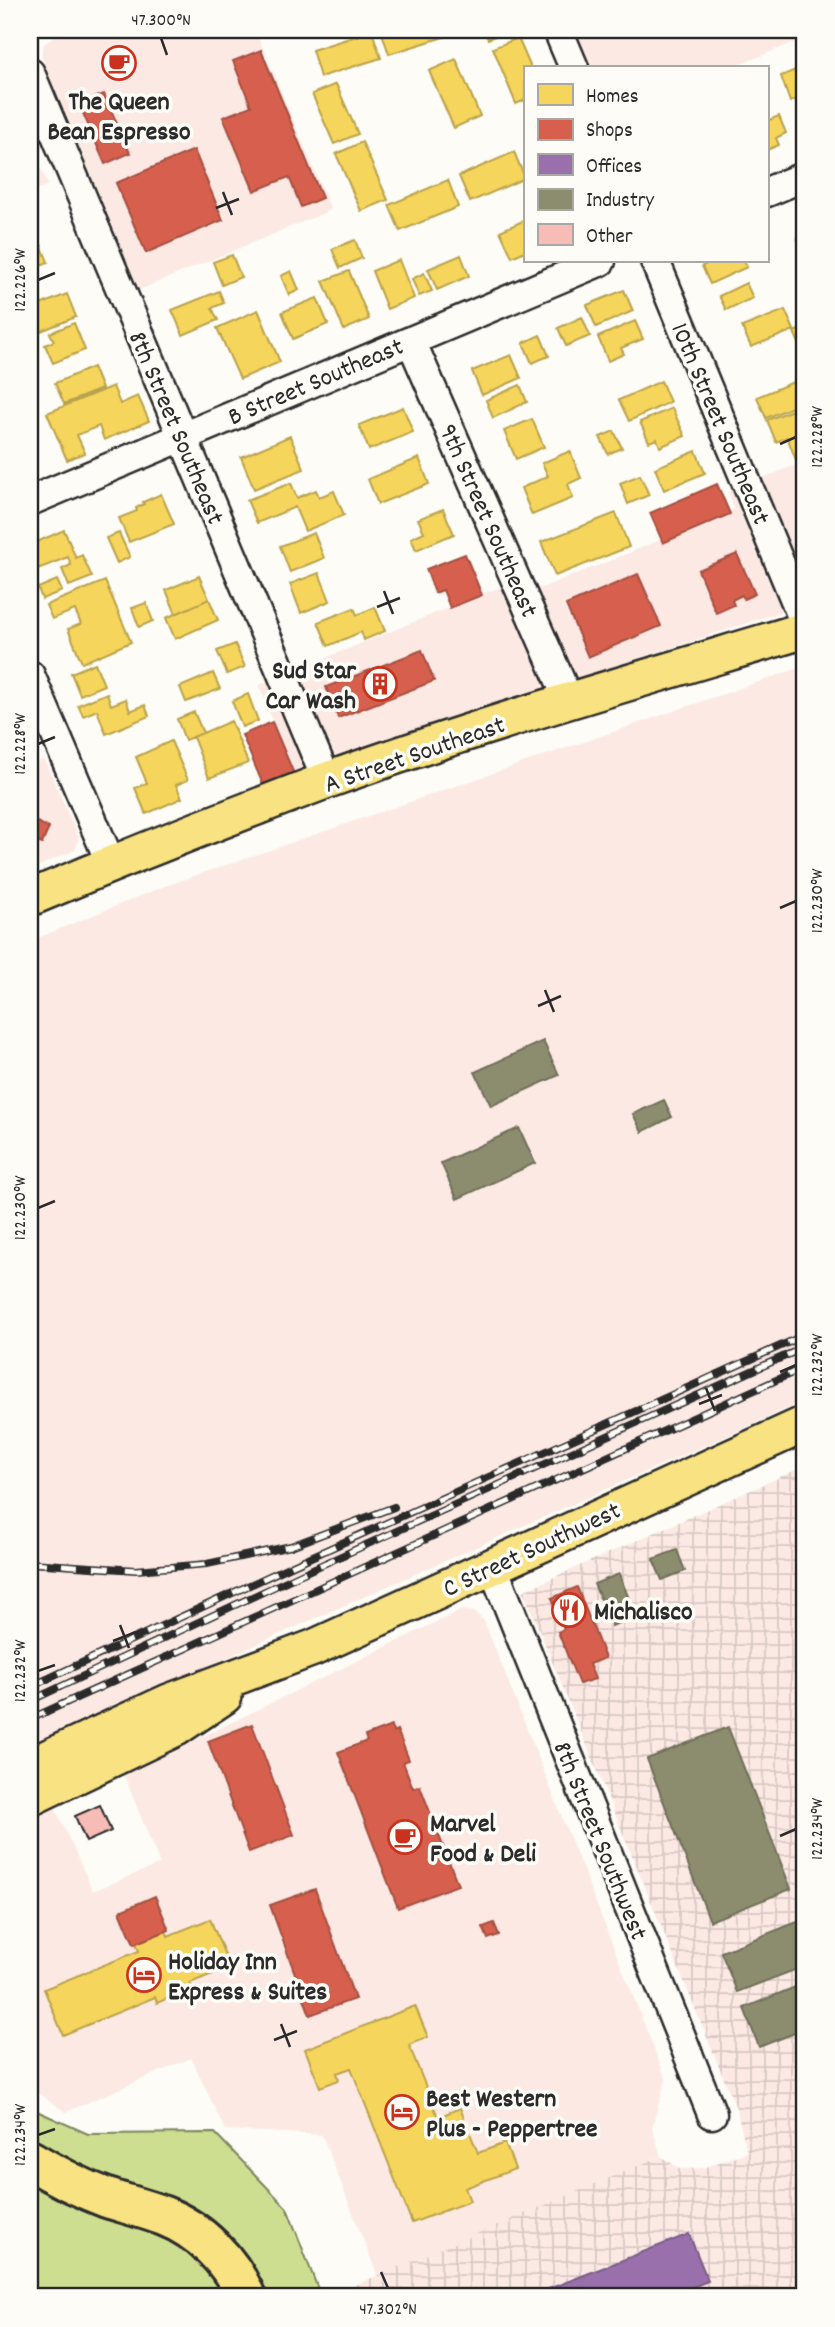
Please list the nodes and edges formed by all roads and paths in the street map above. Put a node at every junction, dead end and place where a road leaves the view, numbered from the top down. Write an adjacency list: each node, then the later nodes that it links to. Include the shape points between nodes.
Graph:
1 (558, 30): 2 (street)
2 (573, 66)
3 (30, 73): 9 (street, 8th Street Southeast)
4 (805, 176): 5 (street)
5 (768, 192)
6 (599, 262): 8 (street, B Street Southeast)
7 (655, 262): 11 (street, 10th Street Southeast)
8 (411, 341): 9 (street, B Street Southeast); 14 (street, 9th Street Southeast)
9 (182, 436): 10 (street, B Street Southeast); 15 (street, 8th Street Southeast)
10 (30, 501)
11 (805, 624)
12 (805, 630): 14 (main road, A Street Southeast)
13 (30, 675): 16 (street)
14 (569, 701): 15 (main road, A Street Southeast)
15 (327, 781): 16 (main road, A Street Southeast)
16 (111, 864): 17 (main road, A Street Southeast)
17 (30, 898)
18 (805, 1424): 19 (main road, C Street Southwest)
19 (492, 1566): 20 (main road, C Street Southwest); 23 (street, 8th Street Southwest)
20 (257, 1670): 21 (main road, C Street Southwest, via 169,1702); 22 (main road, C Street Southwest, via 176,1728)
21 (30, 1766)
22 (30, 1798)
23 (712, 2114)
24 (30, 2160): 25 (highway, via 72,2184 188,2229 226,2263)
25 (246, 2297)

